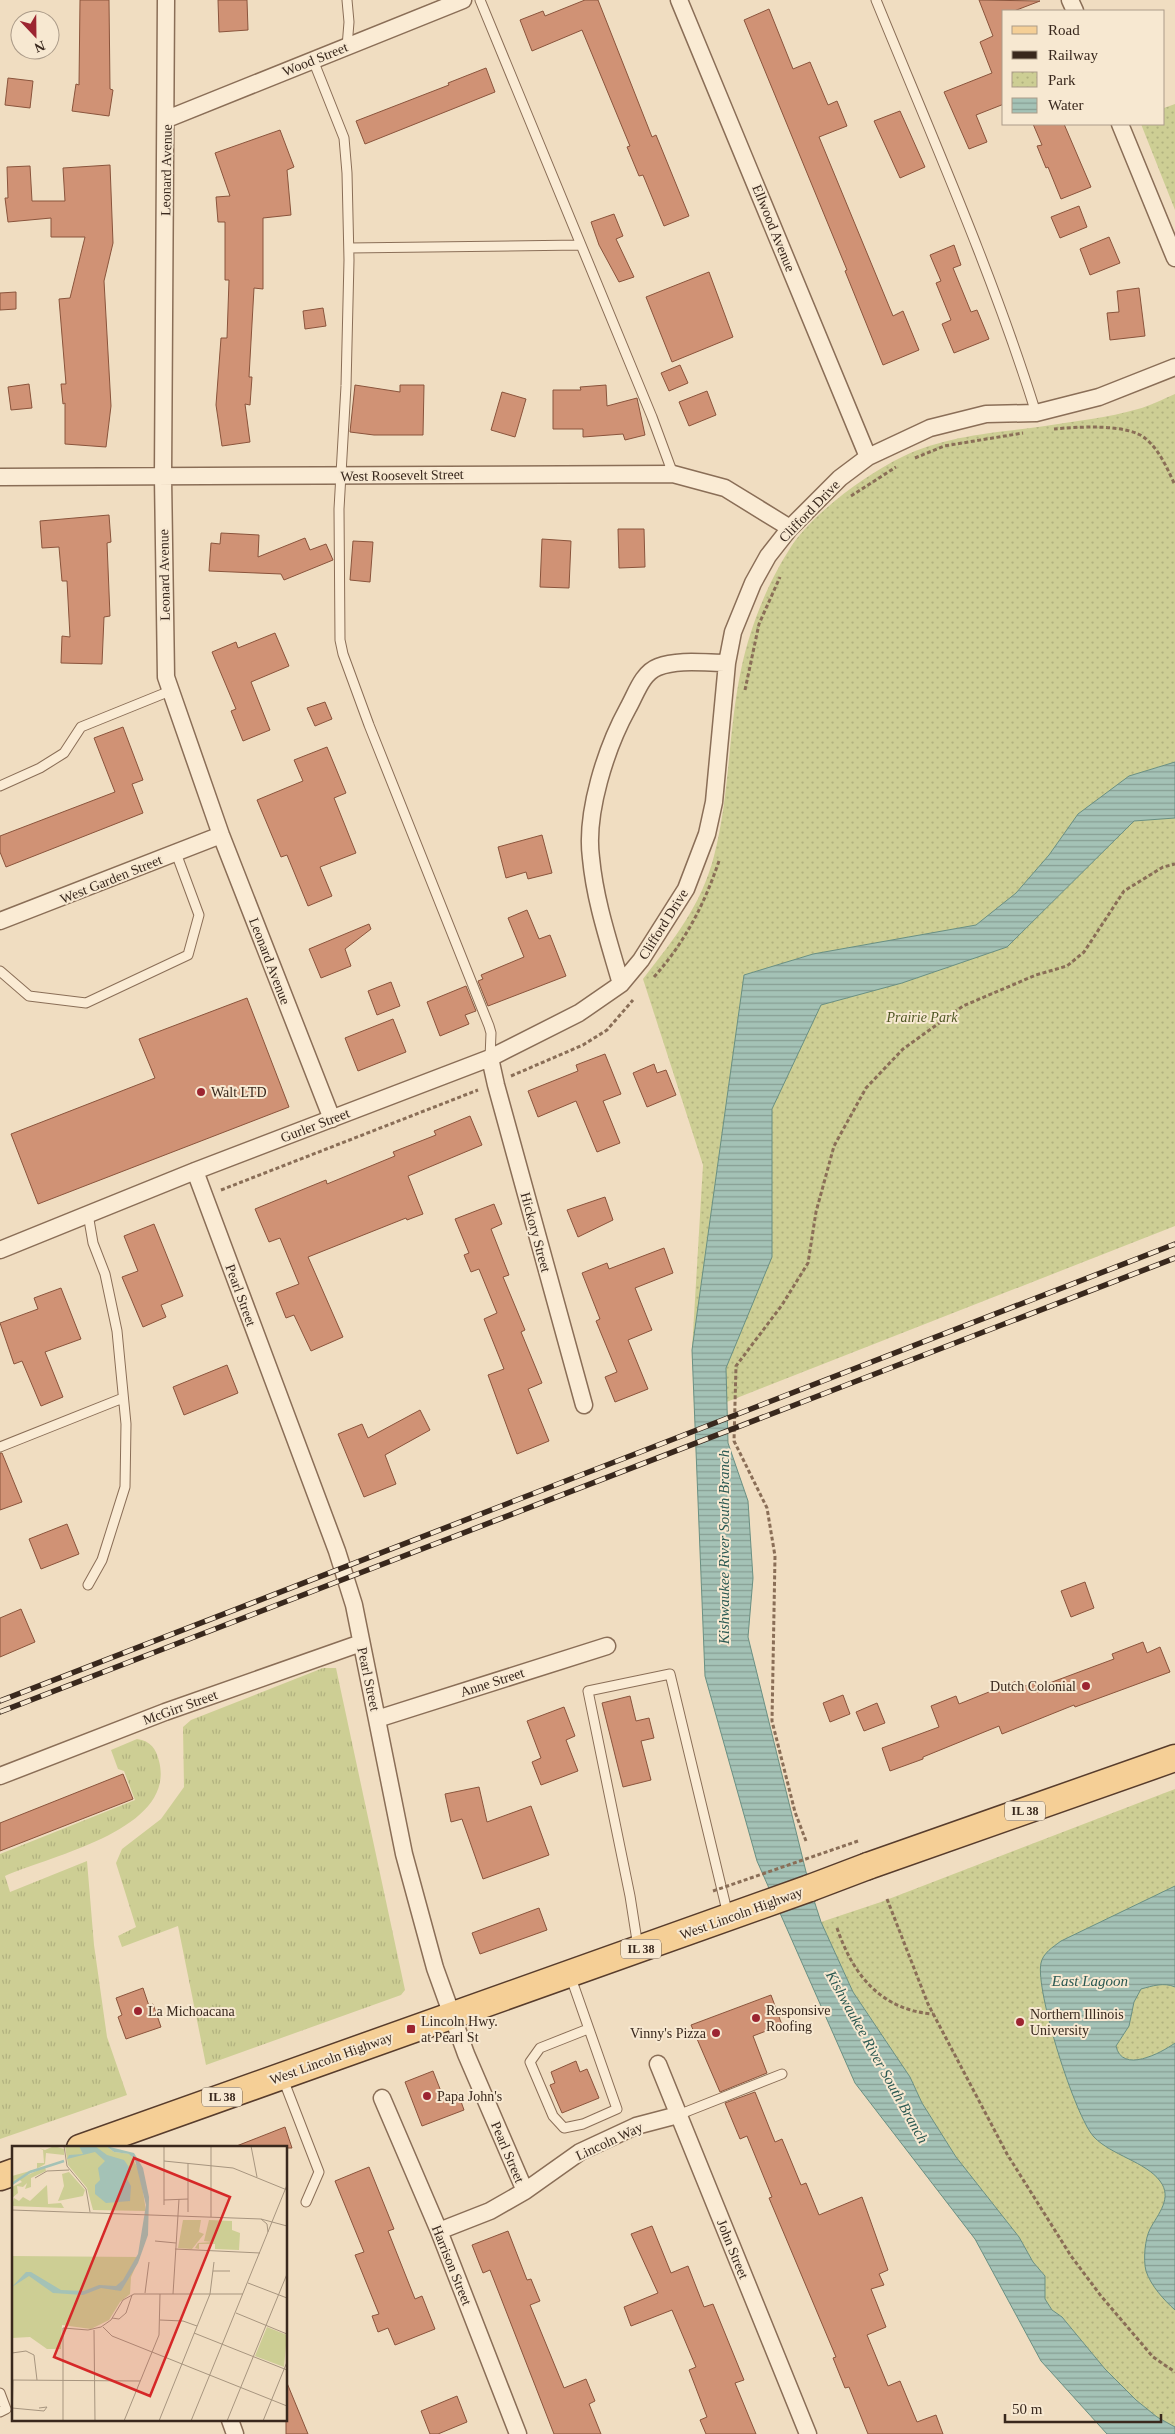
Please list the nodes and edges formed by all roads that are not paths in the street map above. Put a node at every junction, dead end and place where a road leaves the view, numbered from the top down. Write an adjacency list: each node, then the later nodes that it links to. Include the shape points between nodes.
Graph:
1 (166, 0): 9 (street, Leonard Avenue)
2 (347, 0): 7 (lane)
3 (463, 0): 7 (street, Wood Street)
4 (480, 0): 11 (lane)
5 (679, 0): 16 (street, Ellwood Avenue)
6 (876, 0): 15 (lane, via 985,265)
7 (347, 47): 8 (street, Wood Street)
8 (313, 60): 9 (street, Wood Street); 12 (lane, via 344,138)
9 (166, 119): 20 (street, Leonard Avenue)
10 (1120, 125): 13 (street)
11 (580, 245): 12 (lane); 17 (lane, via 652,417)
12 (349, 248): 18 (lane)
13 (1175, 258)
14 (1175, 367): 15 (street, Clifford Drive, via 1099,397)
15 (1036, 413): 16 (street, Clifford Drive, via 986,414 955,420 901,440)
16 (868, 457): 21 (street, Clifford Drive, via 840,478)
17 (672, 474): 18 (street, West Roosevelt Street); 21 (street, West Roosevelt Street, via 725,488)
18 (340, 476): 20 (street, West Roosevelt Street); 30 (lane, via 338,593 343,654 489,1026)
19 (0, 477): 20 (street, West Roosevelt Street)
20 (162, 477): 23 (street, Leonard Avenue, via 166,678)
21 (790, 528): 22 (street, Clifford Drive, via 768,556 753,583 733,632)
22 (727, 663): 29 (street, Clifford Drive, via 714,802 707,834 686,889 641,960); 29 (street, via 671,664 647,674 623,717 604,766 592,816 590,856 598,900)
23 (170, 691): 24 (lane, via 81,727 64,753); 25 (street, Leonard Avenue)
24 (0, 786)
25 (221, 835): 26 (street, West Garden Street); 31 (street, Leonard Avenue)
26 (176, 853): 27 (street, West Garden Street); 28 (lane, via 199,915 188,955 86,1003 29,996)
27 (0, 921)
28 (0, 971)
29 (621, 984): 30 (street, Gurler Street, via 578,1013)
30 (490, 1058): 31 (street, Gurler Street); 36 (street, Hickory Street)
31 (332, 1119): 32 (street, Gurler Street)
32 (195, 1171): 33 (street, Gurler Street); 39 (street, Pearl Street, via 337,1551 354,1604)
33 (88, 1214): 34 (street, Gurler Street); 35 (lane, via 117,1331)
34 (0, 1250)
35 (123, 1398): 37 (lane); 38 (lane, via 125,1487 102,1560)
36 (584, 1405)
37 (0, 1447)
38 (88, 1585)
39 (362, 1643): 41 (street, Pearl Street); 43 (street, McGirr Street, via 165,1712)
40 (607, 1646): 41 (street, Anne Street)
41 (377, 1719): 47 (street, Pearl Street, via 404,1854 435,1968)
42 (1175, 1758): 44 (main road, West Lincoln Highway / IL 38, bridge)
43 (0, 1776)
44 (721, 1920): 45 (main road, West Lincoln Highway / IL 38); 45 (lane, via 670,1674 588,1691)
45 (638, 1950): 46 (main road, West Lincoln Highway / IL 38)
46 (570, 1974): 47 (main road, West Lincoln Highway / IL 38); 48 (lane)
47 (453, 2016): 51 (main road, West Lincoln Highway / IL 38); 58 (street, Pearl Street)
48 (588, 2029): 48 (lane, via 617,2109 583,2124 564,2128 552,2116 530,2062 540,2048)
49 (658, 2064): 53 (street, John Street)
50 (782, 2074): 53 (lane)
51 (282, 2076): 54 (main road, West Lincoln Highway / IL 38); 59 (lane, via 319,2172)
52 (382, 2098): 60 (street, Harrison Street)
53 (678, 2115): 58 (street, Lincoln Way, via 636,2126 580,2152); 66 (street, John Street)
54 (115, 2142): 55 (main road, West Lincoln Highway / IL 38)
55 (92, 2146)
56 (12, 2173): 57 (main road)
57 (0, 2177)
58 (525, 2191): 60 (street, Lincoln Way, via 490,2211)
59 (306, 2202)
60 (438, 2231): 65 (street, Harrison Street)
61 (0, 2393): 62 (lane, via 6,2410)
62 (0, 2412)
63 (231, 2422): 64 (street)
64 (235, 2434)
65 (518, 2434)
66 (808, 2434)

